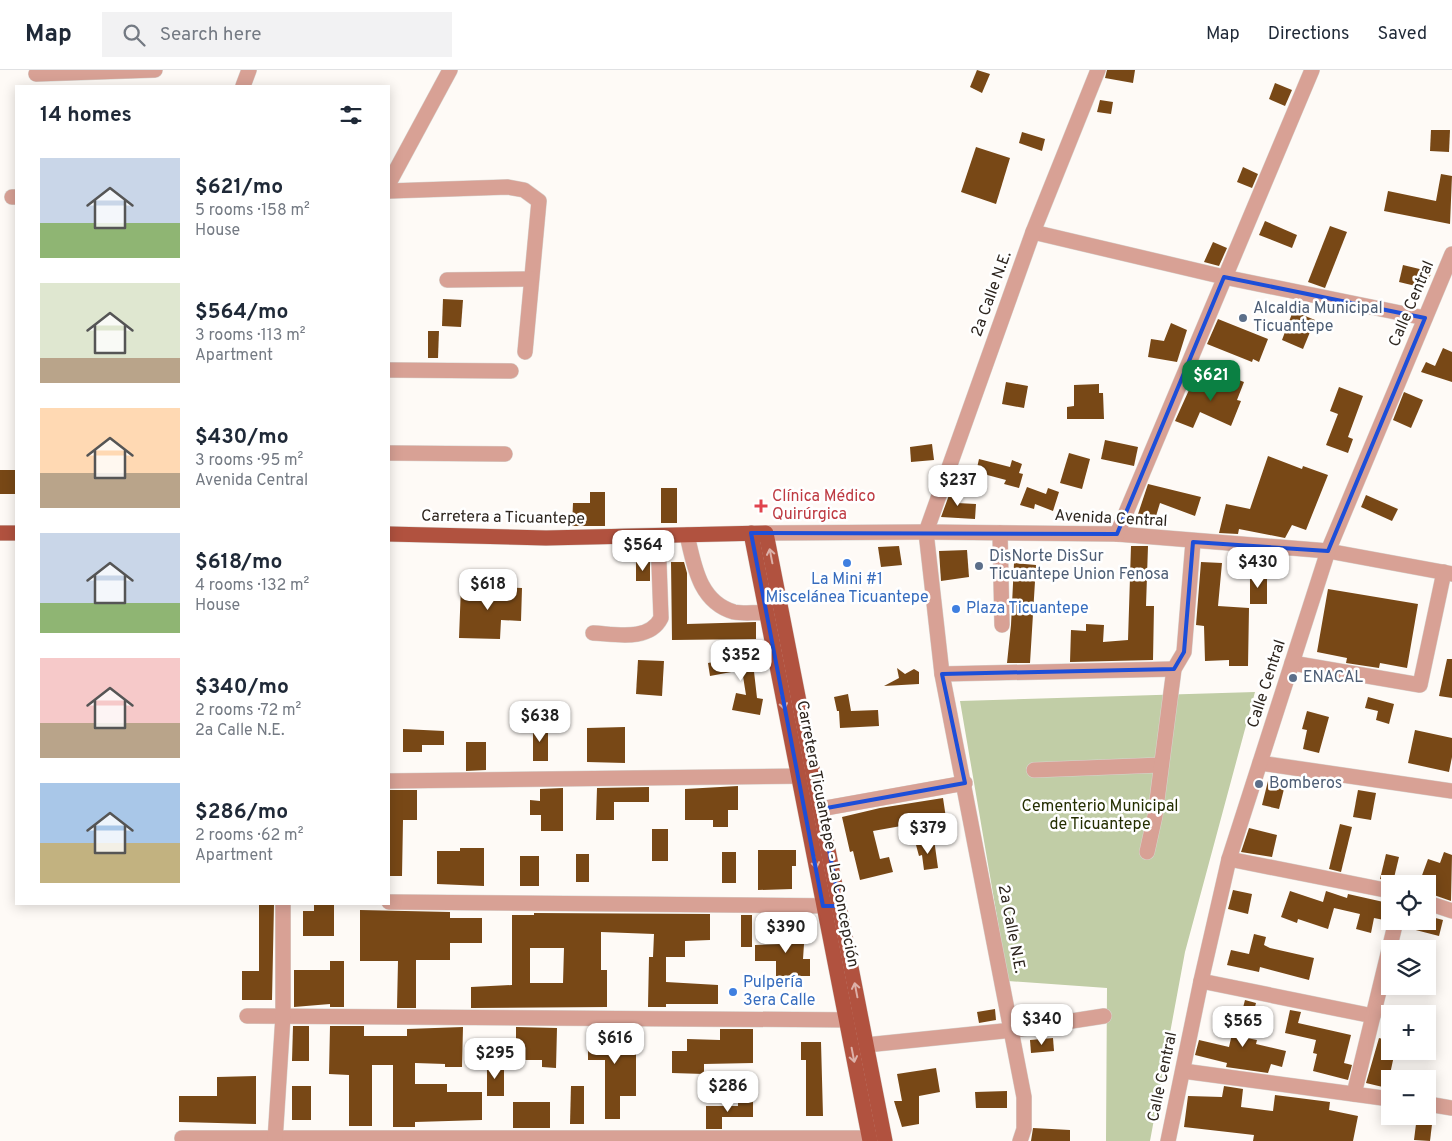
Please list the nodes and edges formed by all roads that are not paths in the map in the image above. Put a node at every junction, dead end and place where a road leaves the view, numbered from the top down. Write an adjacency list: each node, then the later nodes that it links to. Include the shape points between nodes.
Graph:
1 (154, 70): 6 (street)
2 (249, 70): 7 (street)
3 (450, 70): 8 (street)
4 (1098, 70): 10 (street, 2a Calle N.E.)
5 (1312, 70): 12 (street)
6 (36, 77)
7 (243, 85)
8 (390, 181)
9 (390, 191): 13 (street, via 508,188 532,194 539,201)
10 (1033, 232): 12 (street); 21 (street, 2a Calle N.E.)
11 (1452, 254): 15 (street, Calle Central)
12 (1224, 277): 15 (street); 27 (street)
13 (531, 279): 14 (street); 16 (street)
14 (447, 280)
15 (1425, 318): 31 (street, Calle Central)
16 (525, 352)
17 (390, 370): 18 (street)
18 (511, 371)
19 (390, 453): 20 (street)
20 (505, 454)
21 (926, 532): 24 (street, Avenida Central); 26 (street, Avenida Central); 38 (street, 2a Calle N.E.)
22 (0, 533): 23 (main road)
23 (15, 533)
24 (1000, 533): 27 (street, Avenida Central); 34 (street)
25 (390, 534): 29 (main road, Carretera a Ticuantepe, via 546,538)
26 (759, 534): 28 (main road, Carretera a Ticuantepe); 33 (main road, Carretera Ticuantepe - La Concepción); 43 (main road, Carretera Ticuantepe - La Concepción, one-way to 26)
27 (1117, 534): 30 (street, Avenida Central)
28 (687, 535): 29 (main road, Carretera a Ticuantepe); 33 (street, via 699,583 715,601 735,612)
29 (658, 536): 35 (street, via 661,618 657,626 640,634)
30 (1192, 542): 31 (street, Avenida Central); 37 (street, via 1184,652)
31 (1328, 551): 32 (street, Avenida Central); 36 (street, Calle Central)
32 (1448, 573): 36 (street, via 1420,685)
33 (766, 613): 42 (main road, Carretera Ticuantepe - La Concepción, one-way to 42)
34 (1002, 625)
35 (593, 633)
36 (1292, 663): 39 (street, Calle Central)
37 (1174, 669): 38 (street); 40 (street)
38 (942, 674): 45 (street, 2a Calle N.E.)
39 (1260, 763): 46 (street); 50 (street, Calle Central)
40 (1161, 765): 41 (street); 49 (street)
41 (1034, 770)
42 (798, 776): 43 (street); 44 (street); 48 (main road, Carretera Ticuantepe - La Concepción)
43 (814, 776): 47 (main road, Carretera Ticuantepe - La Concepción)
44 (390, 781)
45 (965, 783): 47 (street); 66 (street, 2a Calle N.E.)
46 (1452, 791)
47 (821, 809): 48 (street); 55 (main road, Carretera Ticuantepe - La Concepción)
48 (805, 811): 54 (main road, Carretera Ticuantepe - La Concepción, one-way to 54)
49 (1147, 852)
50 (1229, 859): 51 (street); 59 (street, Calle Central)
51 (1381, 889)
52 (390, 902): 54 (street)
53 (283, 905): 61 (street)
54 (824, 906): 55 (street); 65 (main road, Carretera Ticuantepe - La Concepción)
55 (840, 906): 64 (main road, Carretera Ticuantepe - La Concepción, one-way to 55)
56 (1436, 906): 57 (street)
57 (1452, 911)
58 (1394, 930): 63 (street)
59 (1200, 981): 63 (street); 68 (street, Calle Central)
60 (247, 1016): 61 (street)
61 (283, 1016): 65 (street); 74 (street)
62 (1104, 1016): 66 (street)
63 (1373, 1016): 69 (street)
64 (862, 1020): 65 (street); 67 (main road, Carretera Ticuantepe - La Concepción)
65 (846, 1021): 75 (main road, Carretera Ticuantepe - La Concepción, one-way to 75)
66 (1012, 1030): 67 (street); 76 (street, 2a Calle N.E., via 1024,1097 1024,1129)
67 (866, 1045): 75 (main road, Carretera Ticuantepe - La Concepción)
68 (1183, 1071): 69 (street); 77 (street, Calle Central)
69 (1354, 1094): 70 (street)
70 (1381, 1098)
71 (1436, 1105): 72 (street)
72 (1452, 1108)
73 (182, 1138): 74 (street)
74 (275, 1140): 75 (street)
75 (877, 1140)
76 (1020, 1141)
77 (1168, 1141)

